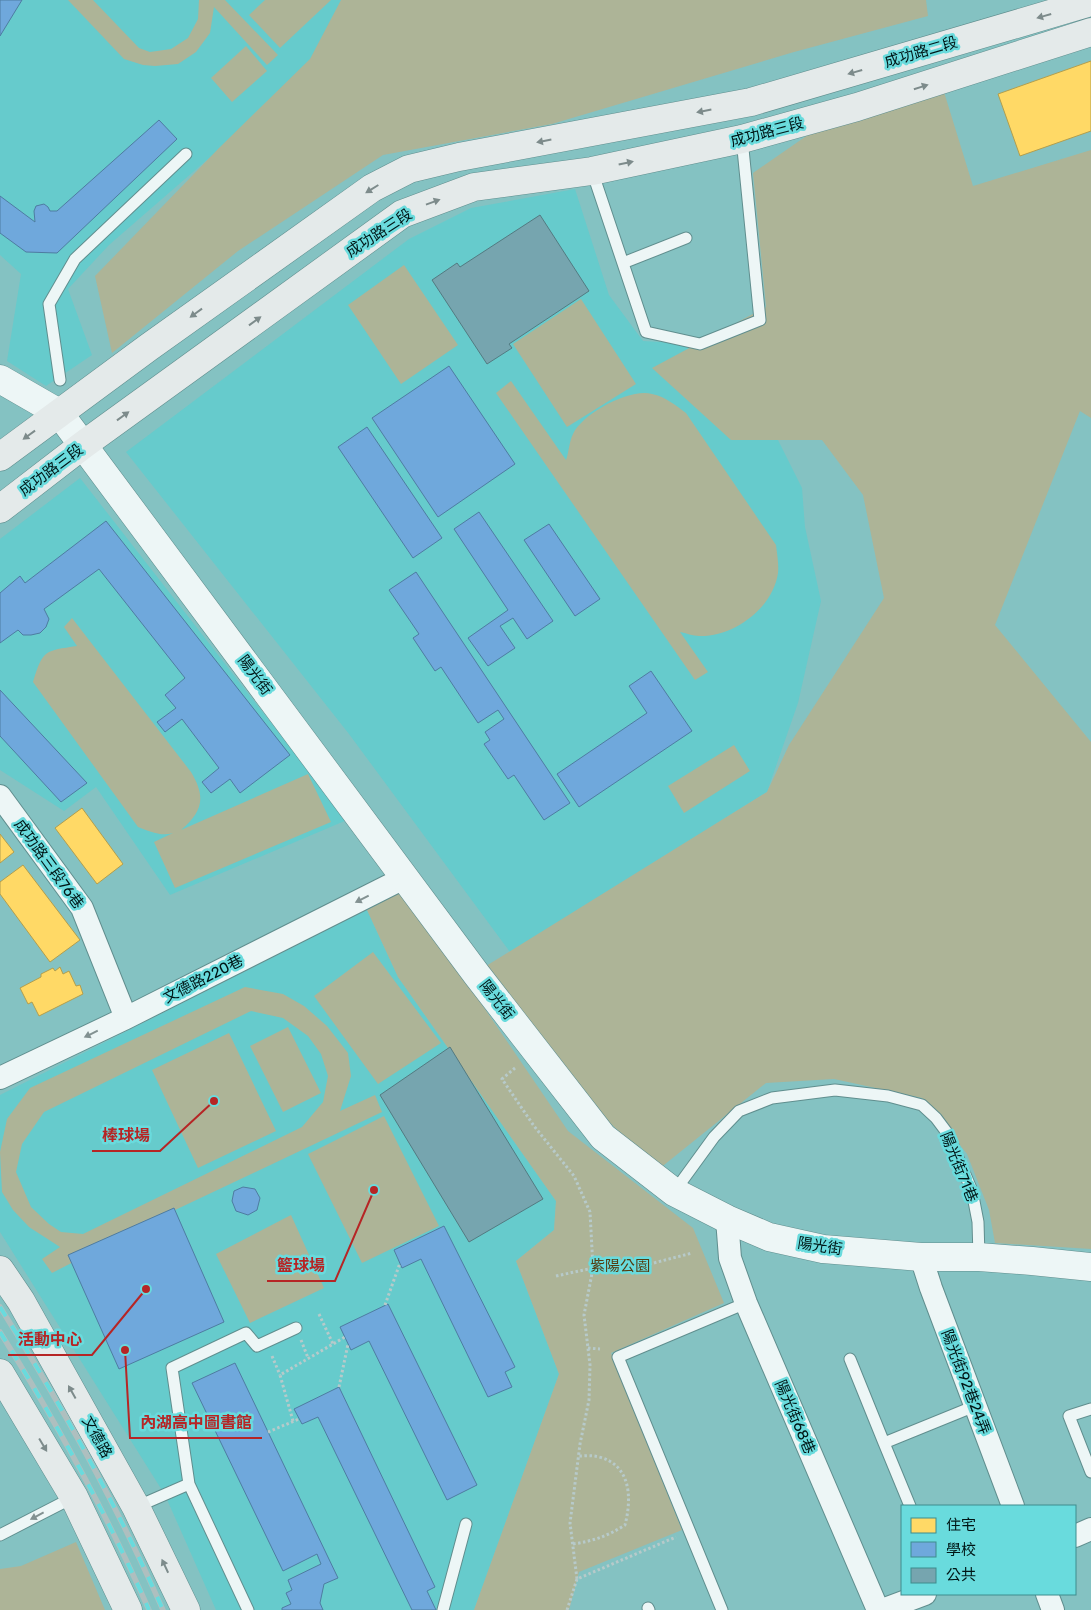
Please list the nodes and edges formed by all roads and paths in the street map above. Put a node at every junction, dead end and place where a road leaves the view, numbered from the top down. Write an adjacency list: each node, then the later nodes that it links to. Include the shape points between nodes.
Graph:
1 (1091, 2): 10 (main road, 成功路二段, one-way to 10, via 752,102 408,169 372,188)
2 (1091, 32): 3 (main road, 成功路三段, one-way to 2, via 858,107)
3 (742, 139): 5 (main road, 成功路三段, one-way to 3); 7 (lane, via 760,320 700,344 646,332)
4 (186, 154): 9 (lane, via 75,259 49,304)
5 (592, 171): 7 (lane); 11 (main road, 成功路三段, one-way to 5, via 402,214 474,187)
6 (686, 238): 7 (lane)
7 (623, 263)
8 (0, 379): 10 (street)
9 (60, 380)
10 (59, 413): 11 (street, 陽光街); 12 (main road, one-way to 12)
11 (84, 444): 13 (main road, 成功路三段); 15 (street, 陽光街)
12 (0, 457)
13 (0, 509)
14 (0, 796): 16 (street, 成功路三段76巷, via 82,908)
15 (406, 877): 16 (street, 文德路220巷, one-way to 16); 19 (street, 陽光街, via 477,975 603,1137)
16 (126, 1018): 18 (street, 文德路220巷, one-way to 18)
17 (516, 1068): 26 (path, via 502,1079 574,1176 590,1212)
18 (0, 1078)
19 (674, 1192): 20 (street, 陽光街); 23 (lane, 陽光街71巷, via 714,1137 739,1111 772,1098 835,1090 888,1096 922,1105 948,1134 972,1191 978,1222)
20 (727, 1219): 22 (street, 陽光街, via 769,1237 822,1249); 29 (street, 陽光街68巷, via 730,1258)
21 (692, 1253): 26 (path, via 623,1270)
22 (921, 1257): 23 (street, 陽光街); 43 (street, 陽光街92巷24弄)
23 (979, 1258): 25 (street, 陽光街)
24 (400, 1263): 30 (path)
25 (1091, 1267)
26 (593, 1268): 28 (path); 37 (path, via 584,1315)
27 (0, 1270): 55 (main road, 文德路, one-way to 27, via 21,1301)
28 (556, 1276)
29 (746, 1303): 58 (lane, via 618,1357); 71 (street, 陽光街68巷)
30 (385, 1305)
31 (319, 1314): 35 (path)
32 (296, 1328): 34 (lane)
33 (345, 1336): 35 (path)
34 (266, 1341): 41 (path); 51 (lane, via 256,1346 246,1333 172,1368)
35 (333, 1344): 41 (path)
36 (348, 1344): 42 (path)
37 (588, 1348): 38 (path); 49 (path, via 588,1400)
38 (600, 1348)
39 (850, 1359): 48 (lane)
40 (0, 1373): 52 (main road, one-way to 52)
41 (280, 1375): 46 (path)
42 (339, 1387)
43 (975, 1406): 48 (lane); 54 (street, 陽光街92巷24弄)
44 (1091, 1409): 50 (lane, via 1069,1416)
45 (299, 1418): 46 (path)
46 (293, 1421): 47 (path)
47 (268, 1432)
48 (884, 1443): 53 (lane)
49 (579, 1456): 61 (path, via 570,1523); 61 (path, via 598,1457 615,1464 626,1481 630,1508 625,1525 591,1542)
50 (1091, 1472)
51 (189, 1484): 55 (lane); 67 (lane)
52 (74, 1497): 59 (lane, one-way to 59); 65 (main road)
53 (910, 1505)
54 (1013, 1505)
55 (136, 1507): 66 (main road, 文德路, one-way to 55)
56 (466, 1524): 68 (lane)
57 (1091, 1529): 60 (street)
58 (690, 1532): 62 (path); 70 (lane)
59 (0, 1535)
60 (1076, 1536)
61 (573, 1544): 62 (path)
62 (577, 1579): 69 (path)
63 (922, 1595): 72 (street)
64 (1047, 1595): 73 (street)
65 (128, 1610)
66 (186, 1610)
67 (248, 1610)
68 (443, 1610)
69 (567, 1610)
70 (722, 1610)
71 (878, 1610)
72 (882, 1610)
73 (1053, 1610)

